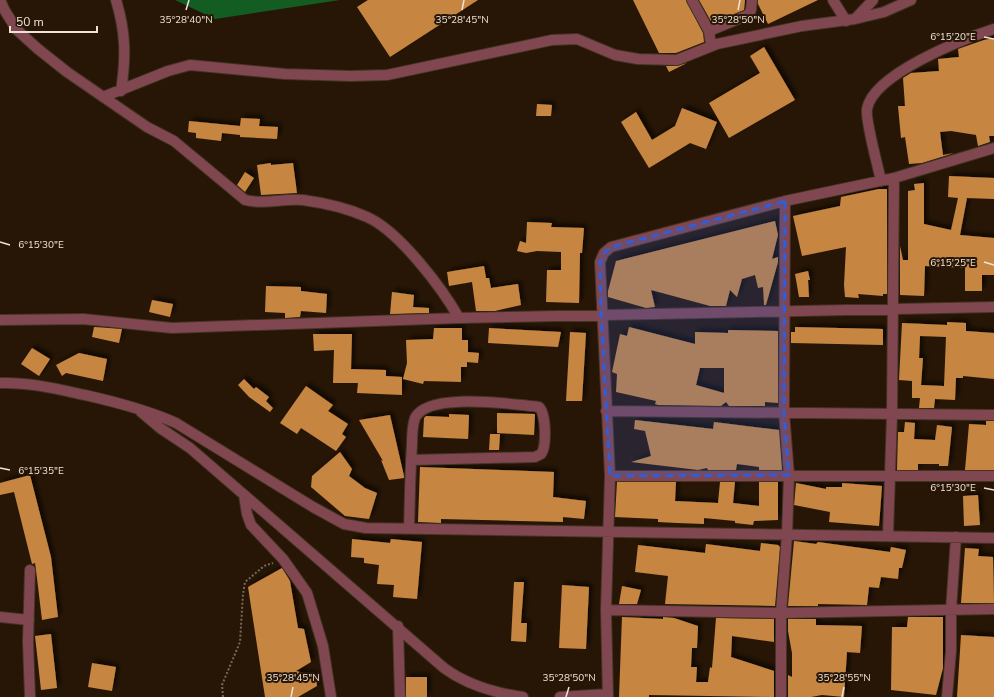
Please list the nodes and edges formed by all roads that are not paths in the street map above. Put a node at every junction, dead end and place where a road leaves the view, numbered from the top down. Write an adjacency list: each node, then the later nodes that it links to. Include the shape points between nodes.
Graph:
1 (0, 0): 13 (street, via 22,35 67,72)
2 (116, 0): 12 (street, via 125,37)
3 (692, 0): 10 (street)
4 (752, 0): 10 (street, via 748,15)
5 (833, 0): 8 (street)
6 (873, 0): 8 (street)
7 (907, 1): 8 (street, via 884,12)
8 (850, 20): 11 (street, via 802,26)
9 (994, 29): 16 (street, via 949,45 915,63 875,90 867,111)
10 (709, 31): 11 (street)
11 (711, 46): 12 (street, via 677,60 667,61 615,55 577,39 552,40 387,75 285,74 190,65 168,70)
12 (121, 91): 13 (street)
13 (103, 97): 22 (street, via 147,127 174,141 245,200 301,200 337,206 369,218 391,234 429,273)
14 (994, 148): 15 (street)
15 (894, 178): 16 (street); 19 (street)
16 (881, 180): 17 (street)
17 (784, 201): 20 (street); 21 (street, via 607,249 600,262)
18 (994, 307): 19 (street)
19 (894, 310): 20 (street); 28 (street)
20 (784, 311): 21 (street); 27 (street)
21 (602, 316): 22 (street); 26 (street)
22 (459, 318): 23 (street, via 172,328 83,319)
23 (0, 320)
24 (0, 383): 25 (street, via 26,384 60,390)
25 (136, 408): 35 (street, via 190,448); 36 (street, via 176,423 278,487 344,524 366,528)
26 (606, 411): 27 (street); 32 (street)
27 (784, 412): 28 (street); 31 (street)
28 (892, 414): 29 (street); 33 (street)
29 (994, 415)
30 (411, 460): 30 (street, via 535,457 541,453 544,444 542,412 538,407 532,406 476,402 440,403 423,409 415,417); 36 (street)
31 (789, 475): 32 (street); 33 (street); 38 (street)
32 (610, 476): 37 (street)
33 (890, 476): 34 (street); 39 (street)
34 (994, 476)
35 (244, 495): 49 (street); 52 (street, via 251,525 283,559 307,593 323,646)
36 (409, 528): 37 (street)
37 (610, 532): 38 (street); 44 (street)
38 (787, 534): 39 (street); 46 (street)
39 (888, 535): 40 (street)
40 (956, 537): 41 (street); 45 (street)
41 (994, 538)
42 (30, 570): 48 (street)
43 (994, 609): 45 (street)
44 (606, 610): 46 (street); 50 (street)
45 (951, 610): 46 (street); 57 (street, via 951,651)
46 (781, 613): 56 (street)
47 (0, 617): 48 (street)
48 (29, 620): 51 (street)
49 (398, 626): 53 (street); 54 (street, via 456,676 493,691)
50 (608, 695): 55 (street)
51 (30, 697)
52 (331, 697)
53 (400, 697)
54 (523, 697)
55 (560, 697)
56 (781, 697)
57 (946, 697)

